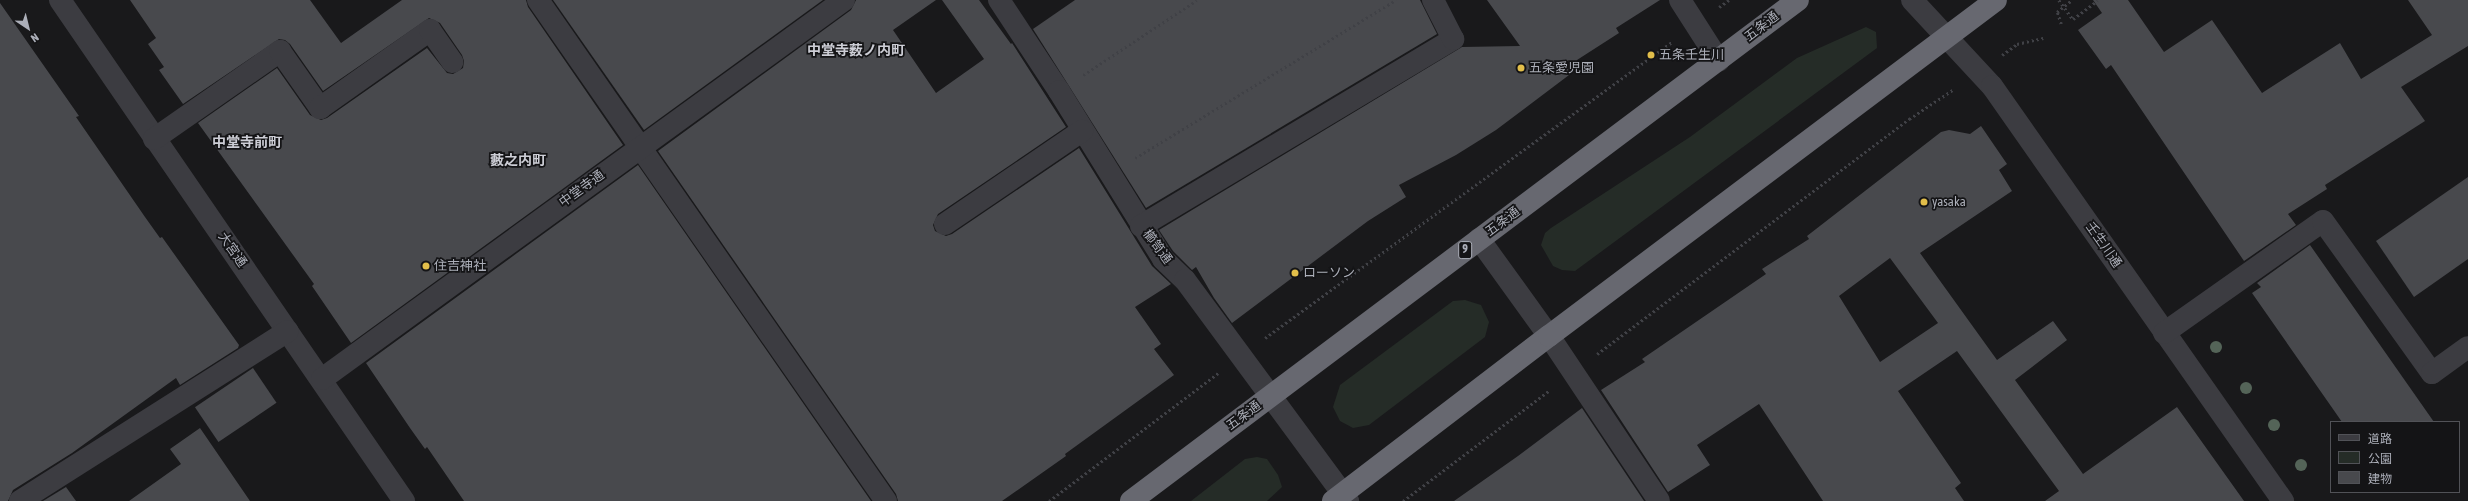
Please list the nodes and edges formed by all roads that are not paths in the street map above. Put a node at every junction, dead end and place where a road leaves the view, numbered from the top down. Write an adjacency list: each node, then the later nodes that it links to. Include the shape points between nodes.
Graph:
1 (60, 0): 14 (street, 大宮通)
2 (538, 0): 15 (street)
3 (844, 0): 15 (street, 中堂寺通)
4 (999, 0): 13 (street, 櫛笥通)
5 (1433, 0): 17 (street, via 1453,39)
6 (1680, 0): 11 (street)
7 (1798, 0): 11 (highway, 五条通 / 9)
8 (1912, 0): 10 (street, 壬生川通)
9 (1996, 0): 10 (highway)
10 (1948, 36): 20 (street, 壬生川通, via 1992,86); 21 (highway)
11 (1719, 61): 18 (highway, 五条通 / 9)
12 (452, 62): 14 (street, via 430,30 320,108 280,51)
13 (1082, 131): 16 (street); 17 (street, 櫛笥通)
14 (154, 139): 19 (street, 大宮通)
15 (640, 147): 23 (street, 中堂寺通); 28 (street)
16 (945, 224)
17 (1141, 226): 24 (street, 櫛笥通, via 1163,259 1186,280)
18 (1479, 239): 21 (street); 24 (highway, 五条通 / 9)
19 (288, 331): 23 (street, 大宮通); 26 (street)
20 (2164, 332): 22 (street, via 2323,221 2432,373); 31 (street, 壬生川通)
21 (1549, 336): 25 (highway); 30 (street)
22 (2468, 347)
23 (322, 380): 27 (street, 大宮通)
24 (1270, 395): 25 (street, 櫛笥通); 29 (highway, 五条通 / 9)
25 (1341, 499)
26 (20, 501)
27 (404, 501)
28 (886, 501)
29 (1131, 501)
30 (1659, 501)
31 (2283, 501)

